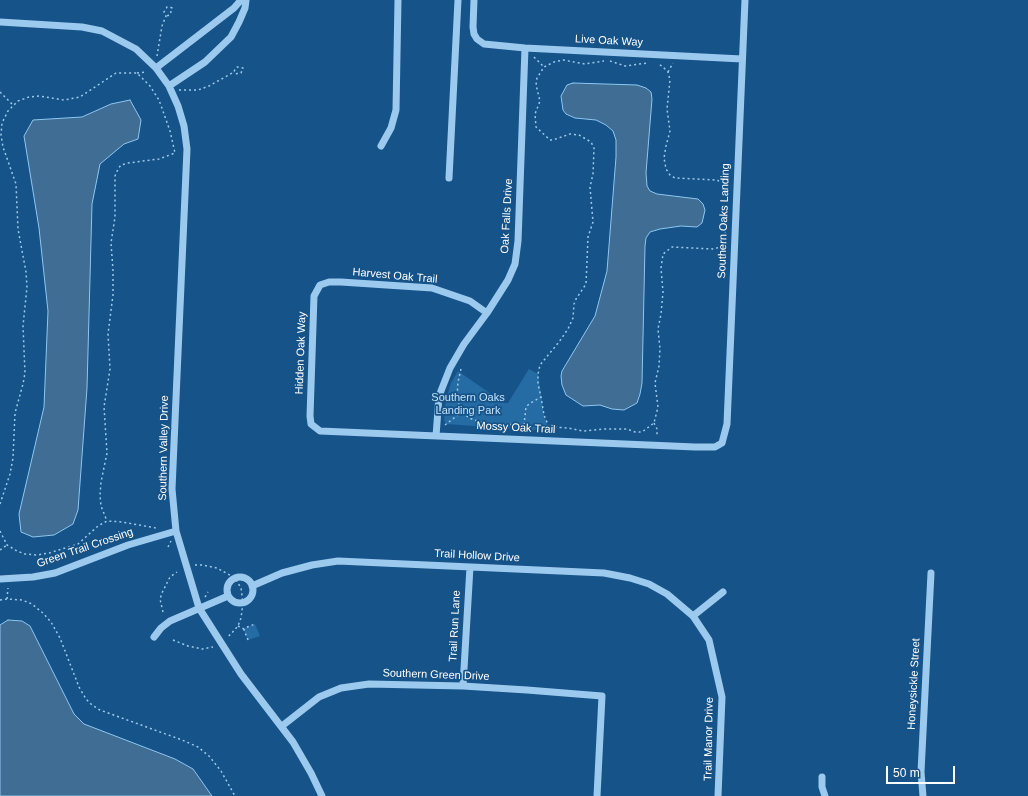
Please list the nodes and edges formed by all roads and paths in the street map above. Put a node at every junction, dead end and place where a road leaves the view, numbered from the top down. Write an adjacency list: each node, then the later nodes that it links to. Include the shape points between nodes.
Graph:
1 (241, 0): 13 (street)
2 (246, 0): 16 (street, via 245,8 231,37 205,62)
3 (398, 0): 19 (street, via 396,110 391,128)
4 (458, 0): 20 (street)
5 (474, 0): 9 (street, Live Oak Way, via 473,27 477,40 484,44)
6 (745, 0): 10 (street, Southern Oaks Landing)
7 (166, 16): 7 (path, via 170,14 172,8 166,9); 13 (path)
8 (0, 22): 13 (street, Southern Valley Drive, via 82,27 102,31 136,50)
9 (525, 48): 10 (street, Live Oak Way); 22 (street, Oak Falls Drive, via 515,264)
10 (742, 59): 32 (street, Southern Oaks Landing, via 726,424)
11 (655, 62): 27 (path, via 668,72 670,80 667,102 670,130 664,158 666,169 675,178 717,180 727,189 726,238 720,247 672,247 663,254 663,292 658,329 659,366 655,383 658,407)
12 (650, 63): 24 (path, via 625,66 608,60 586,64 563,60 544,67 537,78 540,101 535,114 536,127 550,140 570,134 579,135 591,142 594,148 590,187 593,222 588,236 586,284 576,299 568,329 540,366 538,384)
13 (156, 68): 15 (path); 16 (street, Southern Valley Drive)
14 (234, 72): 14 (path, via 241,73 243,68 237,67); 16 (path, via 198,90)
15 (137, 73): 18 (path, via 116,73 80,97 64,100 29,97); 35 (path, via 160,100 175,153 159,159 128,163 121,166 115,176 115,217 111,243 113,281 108,334 110,369 104,407 107,453 100,495)
16 (170, 89): 38 (street, Southern Valley Drive, via 182,119 187,149 172,489)
17 (0, 92): 18 (path)
18 (13, 105): 34 (path, via 2,122 1,135 16,184 18,229 26,272 27,296 23,326 25,373 15,413 10,474)
19 (381, 146)
20 (449, 178)
21 (320, 285): 22 (street, Harvest Oak Trail, via 341,282 432,288 470,301); 28 (street, Hidden Oak Way, via 314,296)
22 (487, 313): 31 (street, Oak Falls Drive, via 450,368 439,396)
23 (461, 369): 26 (path, via 457,397)
24 (541, 397): 29 (path, via 526,407); 30 (path)
25 (468, 408): 26 (path)
26 (462, 412): 29 (path, via 480,422); 31 (path)
27 (654, 423): 30 (path, via 642,432 627,429 583,431); 33 (path, via 657,428)
28 (311, 424): 31 (street, Mossy Oak Trail, via 320,431)
29 (524, 425): 30 (path)
30 (549, 427)
31 (437, 434): 33 (street, Mossy Oak Trail)
32 (722, 443): 33 (street, Mossy Oak Trail, via 716,448)
33 (657, 446)
34 (0, 504)
35 (107, 521): 36 (path); 39 (path, via 78,544 49,554 24,554)
36 (160, 528)
37 (0, 531): 39 (path)
38 (176, 531): 44 (street, Green Trail Crossing, via 128,545 55,572 33,577); 51 (street, Southern Valley Drive)
39 (8, 545): 40 (path)
40 (0, 550)
41 (470, 567): 45 (street, Trail Hollow Drive, via 338,561 282,573); 53 (street, Trail Hollow Drive, via 604,573 630,578 649,584 667,594); 61 (street, Trail Run Lane)
42 (177, 572): 52 (path, via 170,577 162,593)
43 (931, 574): 69 (street, Honeysickle Street, via 921,772)
44 (0, 579)
45 (252, 586): 48 (street, via 252,594 247,601 234,602); 48 (street, via 243,577 235,578 227,588)
46 (8, 588): 49 (path)
47 (723, 592): 53 (street)
48 (228, 596): 51 (street)
49 (7, 599): 50 (path); 64 (path, via 32,604 51,622 79,687 92,705 198,747 221,771)
50 (0, 600)
51 (199, 608): 57 (street, via 170,621); 62 (street, Southern Valley Drive, via 242,674)
52 (162, 612)
53 (693, 616): 67 (street, Trail Manor Drive, via 709,640 722,697)
54 (255, 624): 56 (path)
55 (238, 626): 56 (path)
56 (244, 629): 59 (path)
57 (154, 637)
58 (173, 640): 60 (path, via 202,649)
59 (248, 640)
60 (213, 647)
61 (463, 686): 62 (street, Southern Green Drive, via 369,684 341,688 319,697); 66 (street, Southern Green Drive, via 602,696)
62 (282, 726): 65 (street, Southern Valley Drive)
63 (822, 777): 68 (street)
64 (235, 796)
65 (322, 796)
66 (597, 796)
67 (718, 796)
68 (825, 796)
69 (923, 796)

